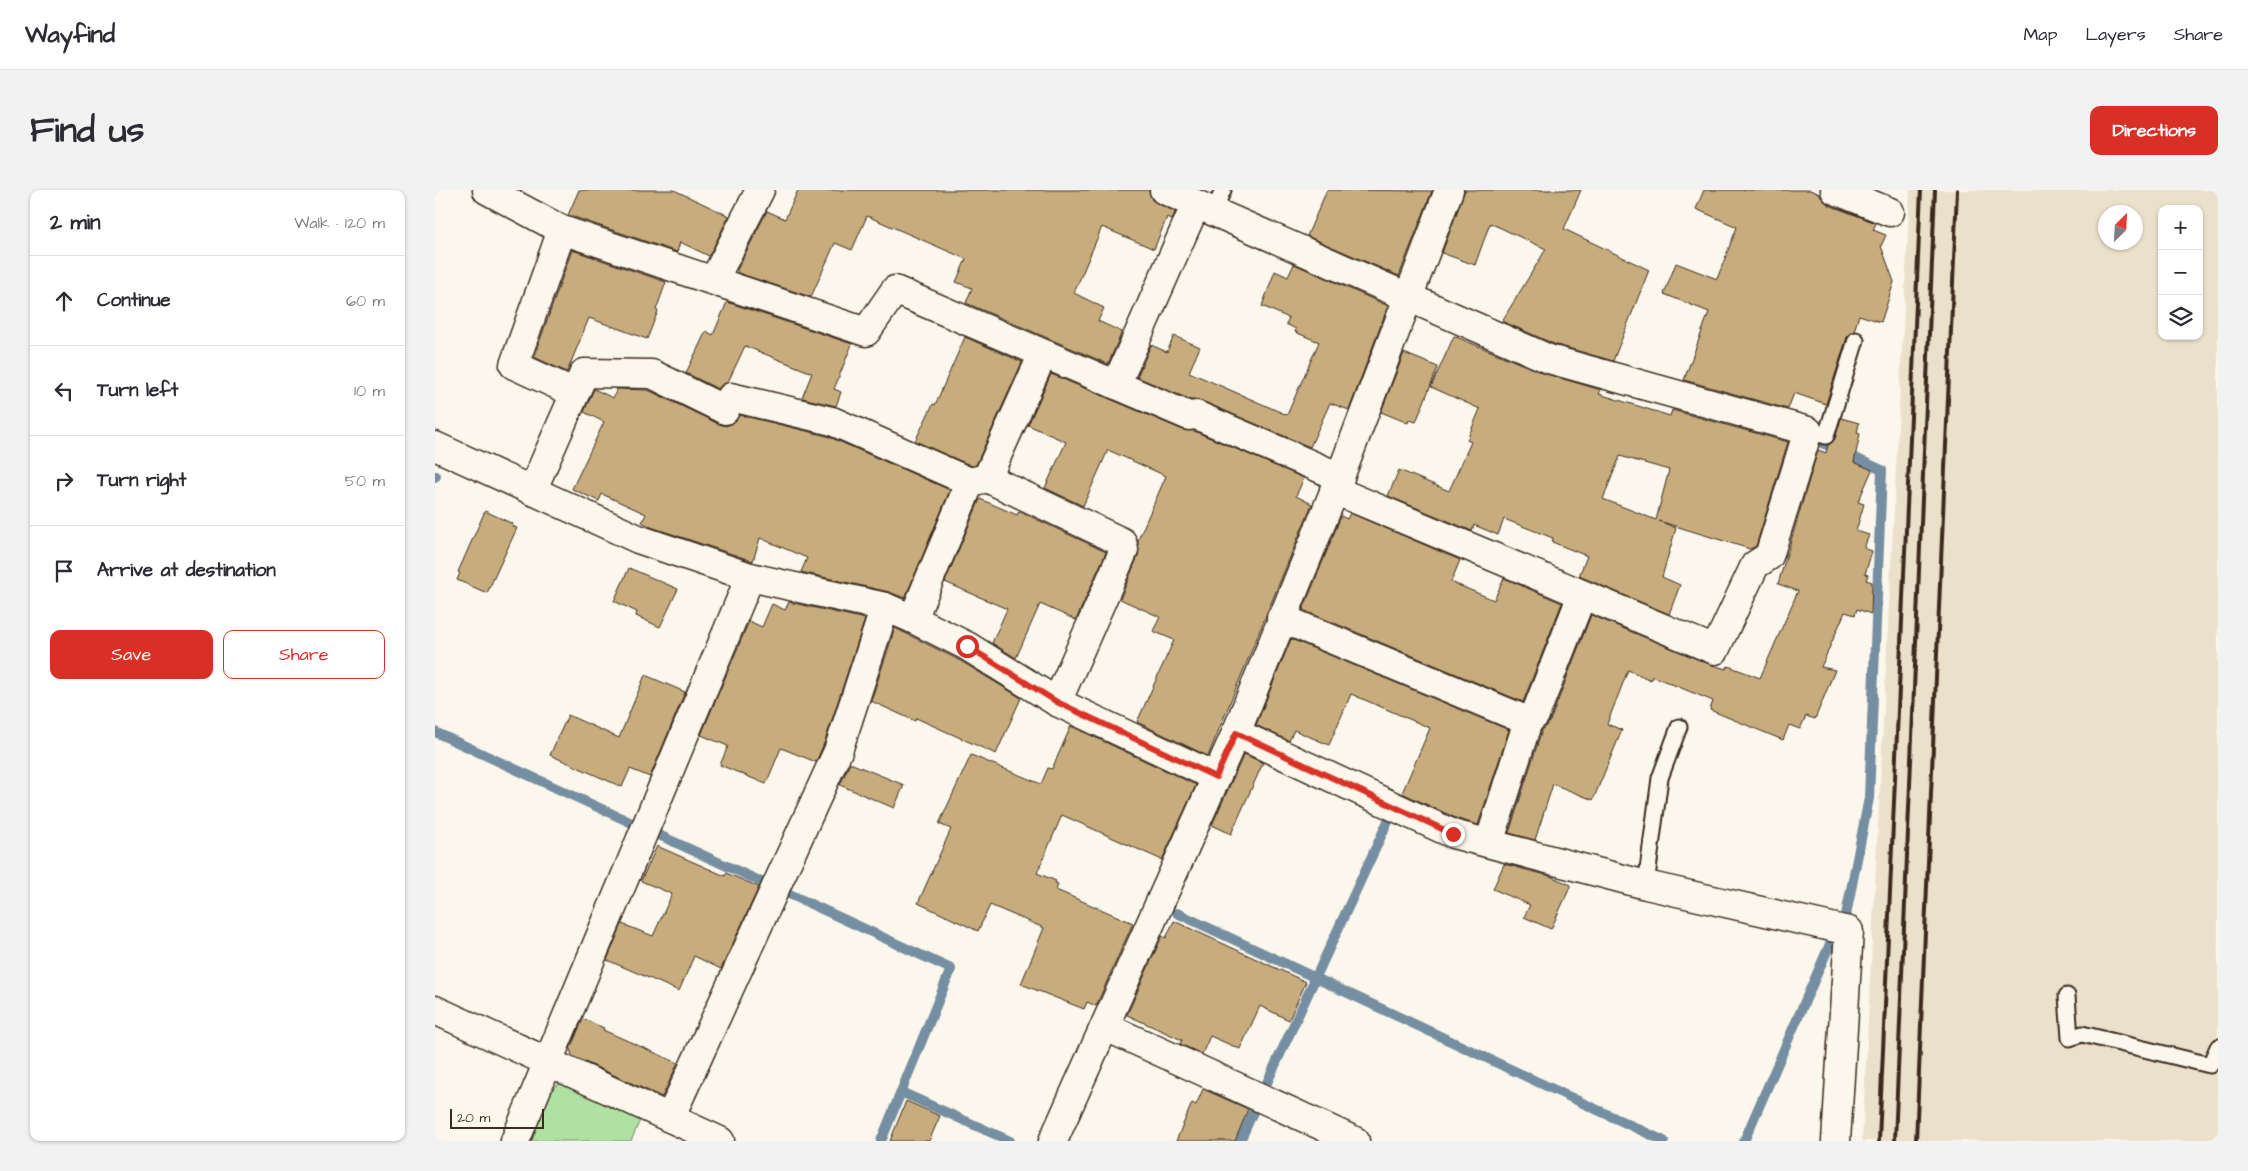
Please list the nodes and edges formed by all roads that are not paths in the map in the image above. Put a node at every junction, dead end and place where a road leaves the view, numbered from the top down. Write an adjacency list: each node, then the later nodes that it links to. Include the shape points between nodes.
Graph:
1 (487, 190): 8 (street)
2 (760, 190): 9 (street)
3 (1164, 190): 6 (street)
4 (1449, 190): 10 (street)
5 (1835, 190): 7 (street)
6 (1211, 202): 10 (street); 13 (street)
7 (1890, 212)
8 (562, 230): 9 (street); 14 (street, via 514,365)
9 (714, 280): 12 (street, via 866,332 895,290)
10 (1410, 298): 15 (street, via 1549,359); 18 (street)
11 (1856, 340): 15 (lane, via 1826,436)
12 (1043, 354): 13 (street); 17 (street)
13 (1116, 385): 18 (street, via 1189,416 1196,415)
14 (575, 393): 17 (street, via 584,373 652,374 725,410 731,397 831,421); 19 (street)
15 (1808, 431): 21 (street, via 1769,556 1755,564 1715,650)
16 (436, 448): 19 (street)
17 (979, 480): 24 (street); 25 (street, via 1122,542 1124,550)
18 (1337, 484): 21 (street); 23 (street)
19 (532, 491): 20 (street, via 638,539)
20 (750, 577): 22 (street); 36 (street)
21 (1582, 595): 26 (street, via 1535,715)
22 (885, 608): 24 (street); 37 (street, via 838,751)
23 (1281, 618): 26 (street); 28 (street)
24 (913, 619): 25 (street, via 967,646)
25 (1057, 702): 29 (street)
26 (1528, 721): 30 (street)
27 (1679, 727): 31 (lane, via 1660,778)
28 (1236, 733): 29 (street); 30 (street, via 1453,834)
29 (1216, 777): 34 (street)
30 (1489, 843): 31 (street)
31 (1646, 885): 42 (street, via 1849,932)
32 (2067, 996): 35 (lane, via 2070,1038 2082,1034 2210,1065)
33 (435, 1010): 36 (street)
34 (1106, 1027): 40 (street); 41 (street)
35 (2218, 1047)
36 (548, 1062): 37 (street); 38 (street)
37 (670, 1118): 39 (street)
38 (515, 1141)
39 (721, 1141)
40 (1053, 1141)
41 (1355, 1141)
42 (1836, 1141)

